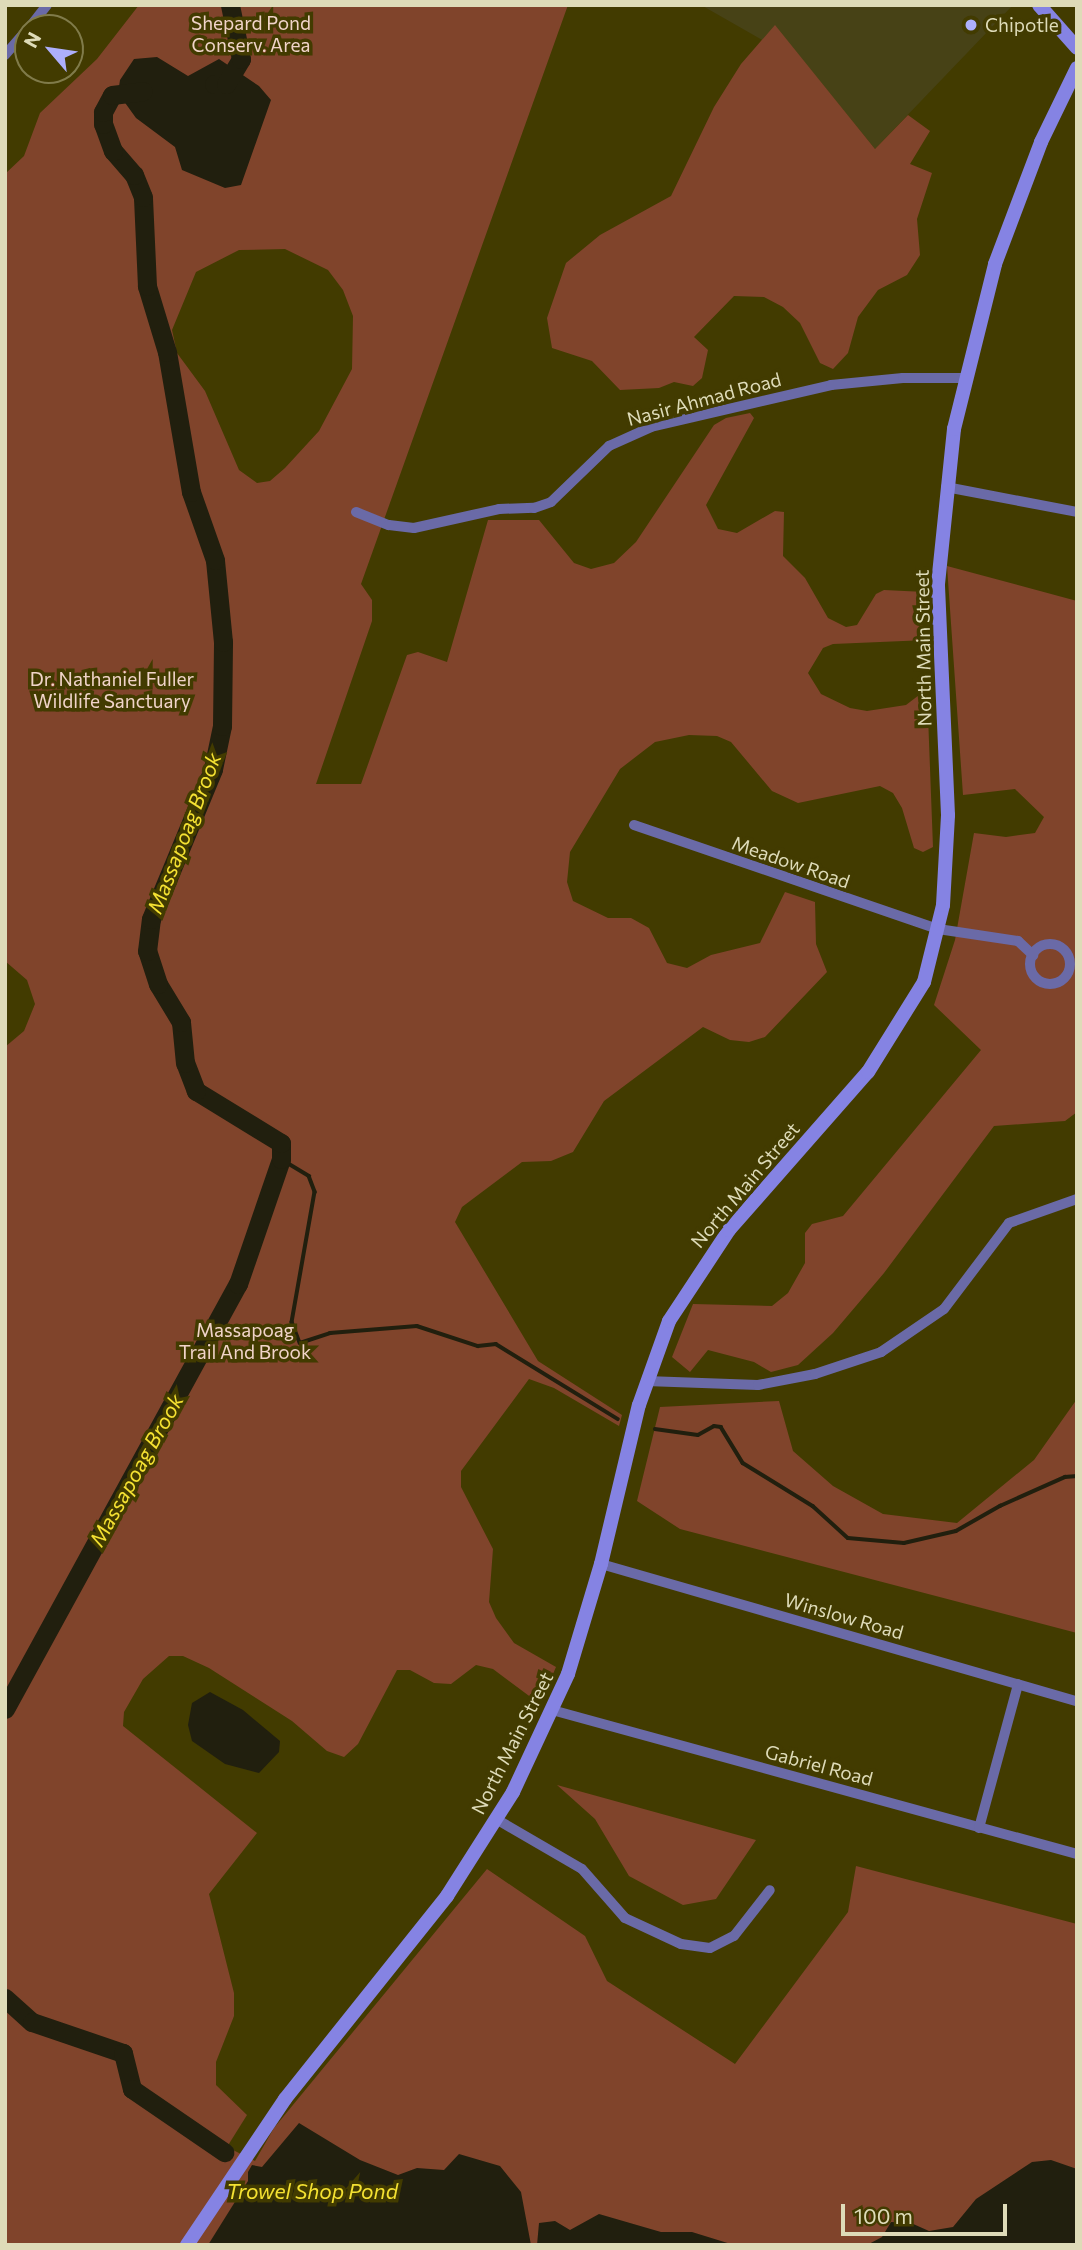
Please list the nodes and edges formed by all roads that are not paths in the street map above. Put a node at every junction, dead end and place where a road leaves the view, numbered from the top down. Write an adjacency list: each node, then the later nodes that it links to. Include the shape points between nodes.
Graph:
1 (1039, 5): 2 (main road)
2 (1077, 48)
3 (1077, 68): 4 (main road, North Main Street, via 1041,142 995,264)
4 (964, 378): 5 (main road, North Main Street); 6 (street, Nasir Ahmad Road, via 903,377 831,385 651,427 610,446 551,502 534,508 488,510 410,528)
5 (946, 487): 7 (street); 9 (main road, North Main Street, via 938,624 948,815)
6 (356, 512)
7 (1077, 512)
8 (634, 825): 9 (street, Meadow Road)
9 (938, 929): 10 (street, Meadow Road, via 1018,941); 12 (main road, North Main Street, via 912,1008 868,1072 729,1230 694,1277 669,1321)
10 (1033, 955)
11 (1077, 1199): 12 (street, via 1009,1223 944,1308 881,1352 758,1385)
12 (646, 1381): 13 (main road, North Main Street)
13 (601, 1564): 14 (street, Winslow Road); 16 (main road, North Main Street, via 568,1674)
14 (1018, 1684): 15 (street, Winslow Road); 18 (street)
15 (1077, 1701)
16 (552, 1710): 17 (main road, North Main Street); 18 (street, Gabriel Road)
17 (496, 1819): 20 (street, via 582,1869 600,1895 625,1917 681,1944 710,1948 734,1936); 21 (main road, North Main Street, via 447,1896 285,2099)
18 (979, 1828): 19 (street, Gabriel Road)
19 (1077, 1854)
20 (769, 1890)
21 (187, 2245)

